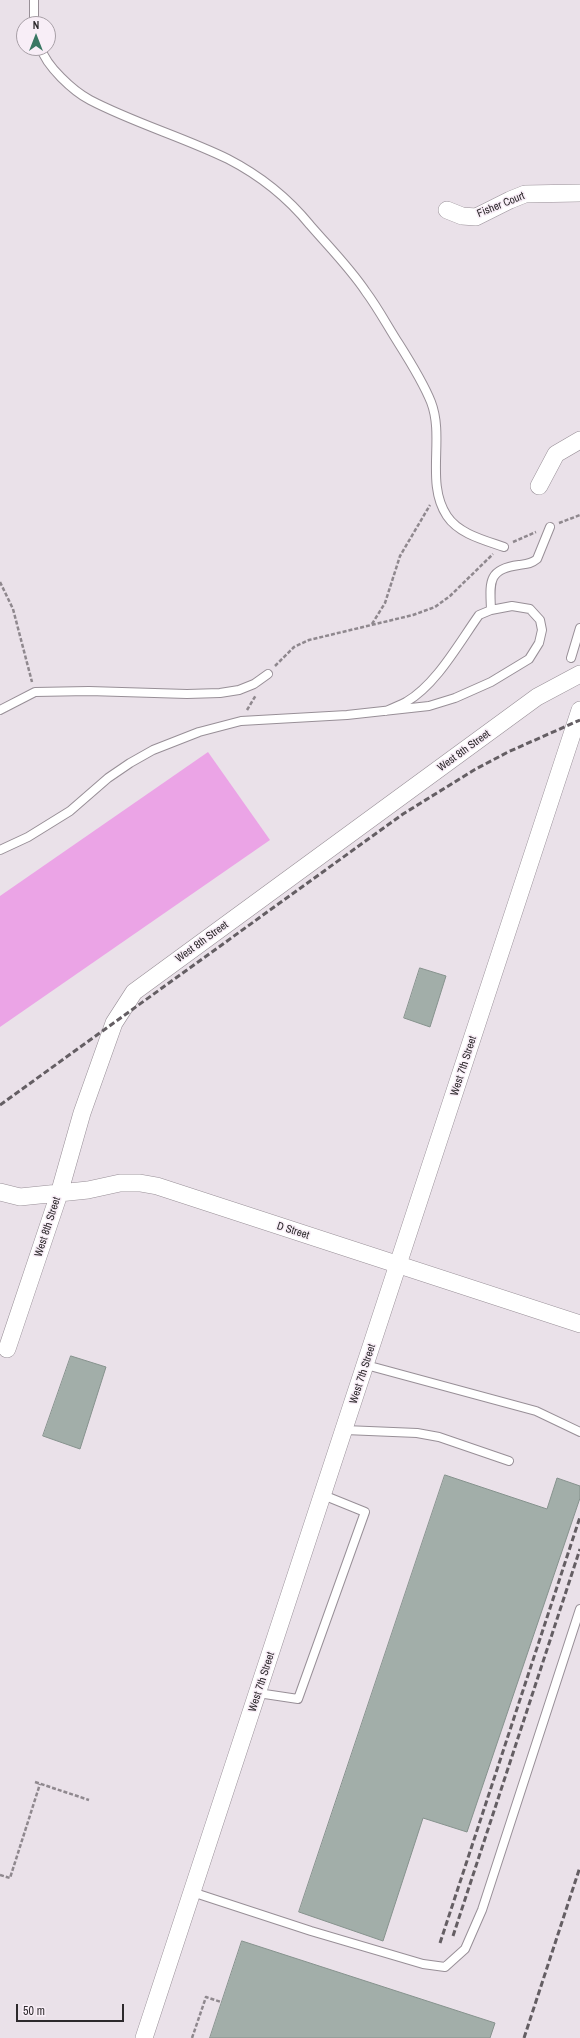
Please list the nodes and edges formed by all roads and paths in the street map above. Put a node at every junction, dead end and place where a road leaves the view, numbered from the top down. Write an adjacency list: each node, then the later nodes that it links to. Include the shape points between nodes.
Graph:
1 (34, 0): 2 (lane)
2 (34, 16)
3 (46, 56): 8 (lane, via 55,72 89,99 228,160 268,185 299,211 366,292 416,371 436,421)
4 (580, 193): 5 (street, Fisher Court, via 525,194 476,217 462,216)
5 (447, 210)
6 (580, 440): 7 (street, via 556,454)
7 (539, 486)
8 (438, 491): 11 (lane, via 441,506 448,518 458,527 473,536); 14 (path, via 400,556 385,603)
9 (580, 515): 10 (path)
10 (550, 527): 11 (path); 13 (lane, via 537,559 532,563 502,568 496,572 490,587)
11 (504, 547): 14 (path, via 487,558 450,596 435,607 413,616)
12 (0, 582): 19 (path, via 17,622)
13 (490, 610): 21 (lane, via 479,616 434,678 421,691 406,702); 21 (lane, via 522,606 530,609 540,620 542,630 539,643 529,659 491,682 455,698 429,706)
14 (371, 625): 17 (path, via 309,640 294,647)
15 (580, 628): 16 (lane)
16 (571, 658)
17 (268, 674): 19 (lane, via 239,690 220,692)
18 (580, 674): 25 (street, West 8th Street, via 537,697 134,992 114,1023 82,1113)
19 (35, 692): 20 (lane)
20 (0, 710)
21 (386, 710): 23 (lane, via 240,721 199,732 153,750 130,763 108,778 70,811 28,837)
22 (580, 710): 26 (street, West 7th Street)
23 (0, 850)
24 (0, 1192): 25 (street, D Street, via 20,1197)
25 (59, 1194): 26 (street, D Street, via 120,1183 151,1185); 28 (street, West 8th Street)
26 (399, 1265): 27 (street, D Street); 29 (street, West 7th Street)
27 (580, 1324)
28 (8, 1349)
29 (366, 1365): 30 (street, West 7th Street); 31 (lane, via 536,1411)
30 (345, 1430): 32 (lane, via 417,1433 439,1437); 33 (street, West 7th Street)
31 (580, 1432)
32 (509, 1461)
33 (323, 1495): 35 (street, West 7th Street); 35 (lane, via 365,1512 298,1699)
34 (580, 1609): 40 (lane, via 482,1910 466,1949 445,1967 423,1964 318,1933)
35 (258, 1693): 40 (street, West 7th Street)
36 (35, 1782): 37 (path)
37 (40, 1784): 38 (path); 39 (path, via 10,1878)
38 (90, 1800)
39 (0, 1875)
40 (192, 1892): 42 (street, West 7th Street)
41 (221, 2002): 43 (path, via 206,1997)
42 (144, 2038)
43 (192, 2038)

